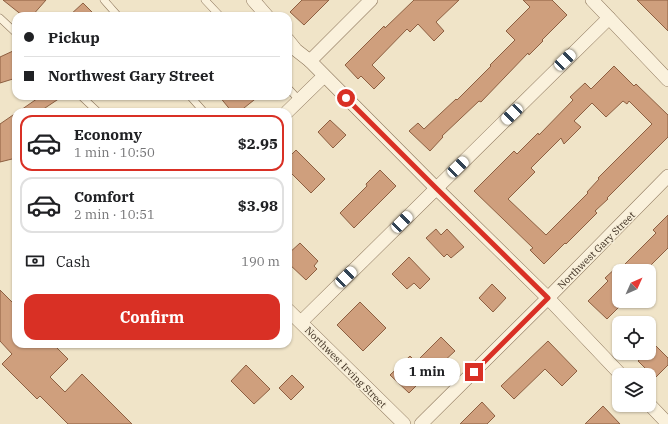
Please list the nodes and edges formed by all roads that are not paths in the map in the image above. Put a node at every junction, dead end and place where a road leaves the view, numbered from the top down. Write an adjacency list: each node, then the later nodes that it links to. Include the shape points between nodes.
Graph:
1 (104, 0): 6 (lane)
2 (205, 0): 7 (lane)
3 (253, 0): 8 (street)
4 (371, 0): 13 (street)
5 (593, 0): 10 (street)
6 (114, 12)
7 (216, 12)
8 (264, 12)
9 (0, 18): 11 (lane)
10 (609, 18): 15 (street); 24 (street)
11 (12, 29)
12 (292, 45): 13 (street)
13 (310, 61): 14 (street)
14 (324, 76): 19 (street); 24 (street)
15 (668, 79)
16 (292, 92): 19 (lane)
17 (85, 100): 20 (lane)
18 (194, 100): 21 (lane)
19 (300, 100): 22 (street)
20 (94, 108)
21 (200, 108)
22 (291, 108)
23 (668, 176): 25 (street, Northwest Gary Street)
24 (436, 188): 25 (street); 27 (street)
25 (548, 298): 28 (street); 32 (street, Northwest Gary Street)
26 (292, 314): 27 (street, Northwest Irving Street)
27 (301, 322): 31 (street, Northwest Irving Street)
28 (614, 368)
29 (656, 411): 30 (street)
30 (664, 420)
31 (404, 424)
32 (421, 424)

